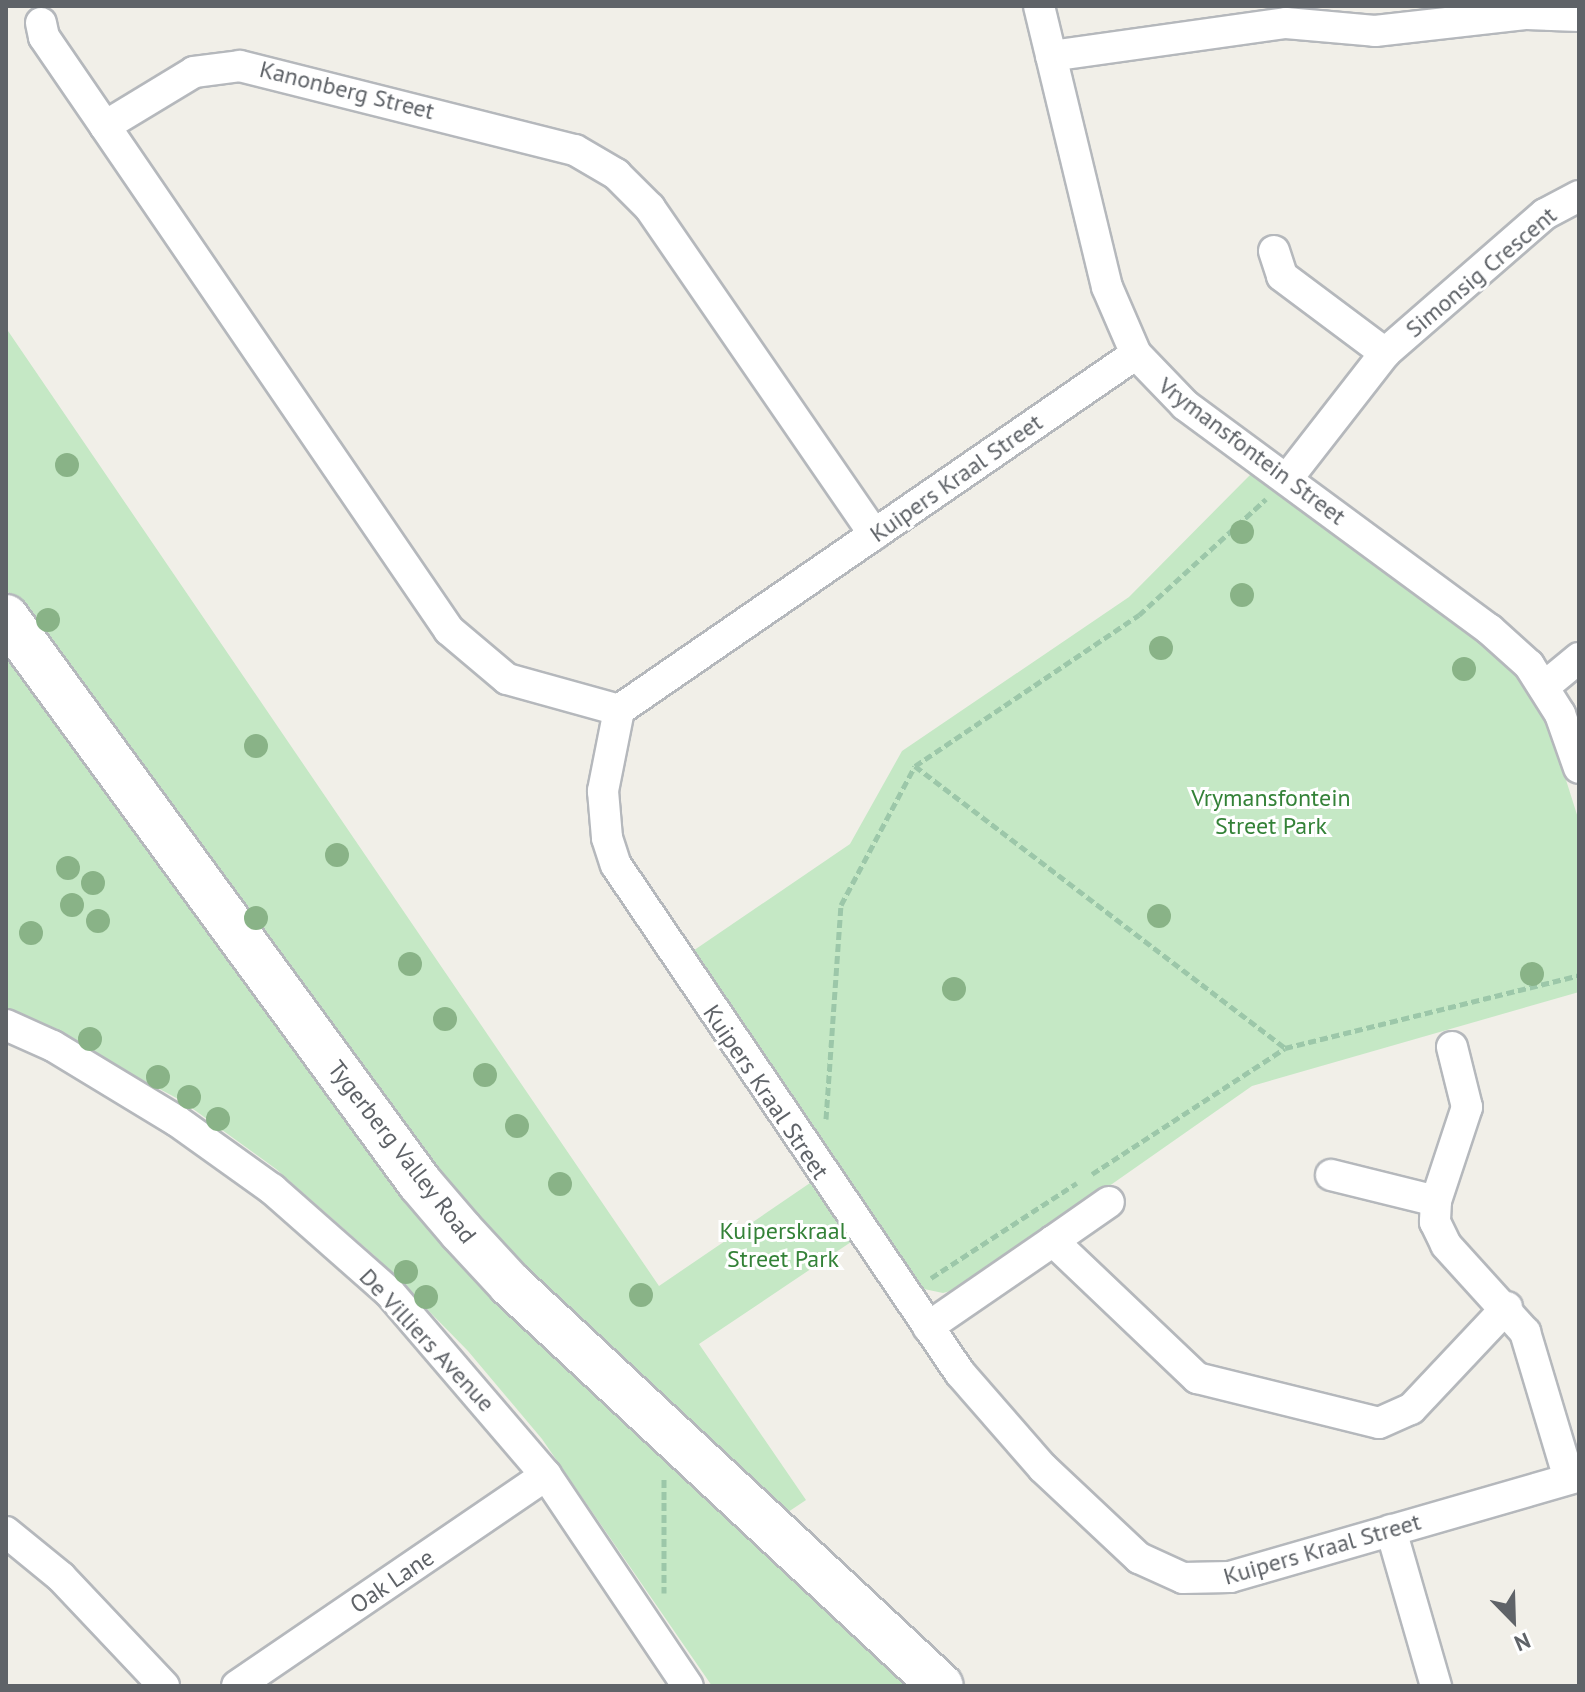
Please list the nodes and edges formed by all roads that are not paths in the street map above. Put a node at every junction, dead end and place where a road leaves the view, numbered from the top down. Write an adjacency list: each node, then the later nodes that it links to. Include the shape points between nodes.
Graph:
1 (1039, 6): 4 (street, Vrymansfontein Street)
2 (1579, 16): 4 (street, via 1527,14 1375,31 1286,23)
3 (41, 23): 5 (street, via 44,37)
4 (1051, 56): 9 (street, Vrymansfontein Street, via 1107,287)
5 (105, 126): 11 (street, Kanonberg Street, via 194,72 240,66 552,141 596,161 650,208); 15 (street, via 449,630 478,660 507,679)
6 (1579, 196): 8 (street, Simonsig Crescent, via 1545,214)
7 (1274, 251): 8 (street, Simonsig Crescent, via 1282,276)
8 (1385, 353): 10 (street, Simonsig Crescent)
9 (1136, 354): 10 (street, Vrymansfontein Street, via 1185,405); 11 (street, Kuipers Kraal Street)
10 (1287, 479): 14 (street, Vrymansfontein Street, via 1489,629)
11 (874, 534): 15 (street, Kuipers Kraal Street)
12 (6, 617): 32 (main road, Tygerberg Valley Road, via 420,1183 510,1284)
13 (1579, 658): 14 (street)
14 (1545, 686): 16 (street, Vrymansfontein Street)
15 (619, 710): 24 (street, Kuipers Kraal Street, via 603,791 607,838 616,865)
16 (1579, 768)
17 (6, 1025): 25 (street, De Villiers Avenue, via 53,1046 177,1121 272,1189 389,1292)
18 (1452, 1047): 20 (street, via 1467,1107)
19 (1331, 1175): 20 (street)
20 (1436, 1201): 23 (street, via 1441,1239)
21 (1109, 1202): 22 (street)
22 (1053, 1241): 23 (street, via 1197,1378 1366,1422 1392,1420 1411,1409); 24 (street)
23 (1507, 1307): 26 (street, via 1531,1345)
24 (928, 1327): 27 (street, Kuipers Kraal Street, via 960,1373 1043,1468 1152,1567 1183,1578 1215,1579)
25 (546, 1475): 30 (street, Oak Lane); 31 (street, De Villiers Avenue)
26 (1574, 1478): 27 (street, Kuipers Kraal Street)
27 (1391, 1530): 33 (street)
28 (6, 1532): 29 (street, via 61,1577)
29 (164, 1686)
30 (237, 1686)
31 (688, 1686)
32 (941, 1686)
33 (1436, 1686)

